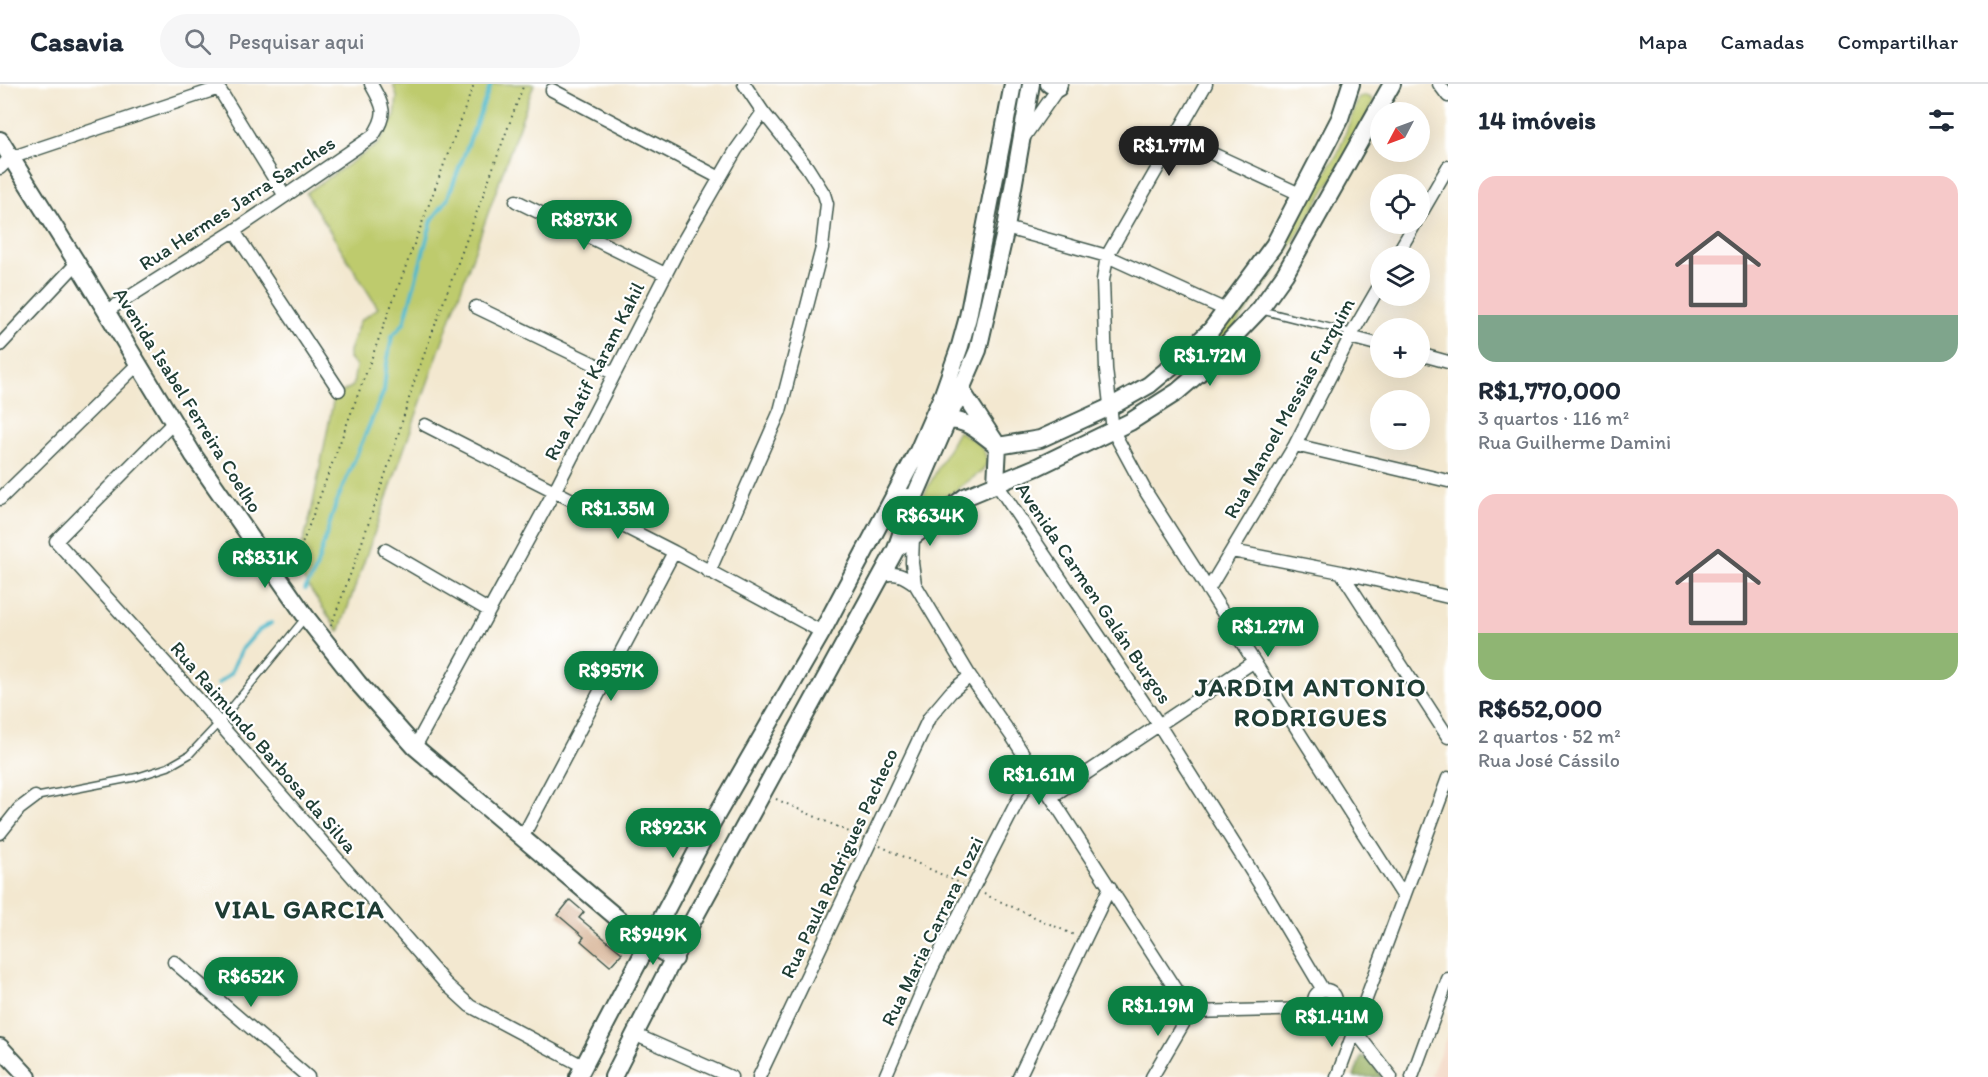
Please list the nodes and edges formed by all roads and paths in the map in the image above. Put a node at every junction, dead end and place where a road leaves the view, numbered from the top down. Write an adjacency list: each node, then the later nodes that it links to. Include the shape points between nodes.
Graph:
1 (371, 84): 23 (street, Rua Hermes Jarra Sanches, via 383,106 383,120 373,136)
2 (474, 84): 64 (path)
3 (524, 84): 73 (path, via 414,382)
4 (744, 84): 15 (street)
5 (1013, 84): 52 (street, via 968,317 943,394)
6 (1031, 84): 18 (street)
7 (1206, 84): 16 (street)
8 (1351, 84): 22 (street, via 1340,118)
9 (1438, 84): 14 (street)
10 (1056, 85): 18 (street)
11 (217, 86): 19 (street); 23 (street)
12 (1385, 86): 33 (street, via 1286,274)
13 (552, 90): 21 (street)
14 (1448, 96)
15 (763, 112): 21 (street, Rua Alatif Karam Kahil); 65 (street, via 824,194 827,204 822,248 780,411)
16 (1174, 136): 22 (street); 28 (street)
17 (0, 141): 19 (street, Avenida Isabel Ferreira Coelho)
18 (1020, 144): 26 (street)
19 (5, 163): 29 (street, Avenida Isabel Ferreira Coelho)
20 (1448, 167): 24 (street)
21 (720, 178): 30 (street, Rua Alatif Karam Kahil)
22 (1302, 195): 34 (street, via 1274,245)
23 (285, 196): 27 (street, Rua Hermes Jarra Sanches)
24 (1430, 198)
25 (516, 201): 30 (street)
26 (1006, 228): 28 (street); 44 (street, via 978,350)
27 (234, 231): 35 (street, Rua Hermes Jarra Sanches); 43 (street)
28 (1107, 256): 34 (street); 45 (street, via 1103,280)
29 (77, 263): 35 (street, Avenida Isabel Ferreira Coelho); 38 (street)
30 (665, 274): 42 (street, Rua Alatif Karam Kahil)
31 (1370, 302): 36 (street, Rua Manoel Messias Furquim)
32 (476, 307): 42 (street)
33 (1260, 309): 36 (lane); 49 (street, via 1177,392)
34 (1226, 310): 45 (street, via 1184,356 1149,385)
35 (107, 311): 41 (street, Avenida Isabel Ferreira Coelho)
36 (1351, 335): 37 (street); 50 (street, Rua Manoel Messias Furquim)
37 (1370, 342)
38 (0, 345)
39 (1430, 357): 40 (street)
40 (1448, 362)
41 (138, 364): 47 (street, Avenida Isabel Ferreira Coelho); 56 (street)
42 (614, 373): 55 (street, Rua Alatif Karam Kahil)
43 (339, 390)
44 (961, 390): 46 (street); 51 (street)
45 (1110, 407): 49 (street); 51 (street, via 1040,439)
46 (949, 419): 51 (street, via 967,424); 52 (street, via 939,423); 57 (street)
47 (173, 423): 72 (street, Avenida Isabel Ferreira Coelho); 77 (street, Rua Raimundo Barbosa da Silva, via 56,541)
48 (425, 425): 55 (street)
49 (1113, 431): 54 (street); 69 (street)
50 (1295, 445): 53 (street); 62 (street, Rua Manoel Messias Furquim)
51 (998, 446): 54 (street)
52 (918, 451): 57 (street, via 908,488); 74 (street)
53 (1448, 481)
54 (996, 483): 58 (street, via 965,497); 78 (street, Avenida Carmen Galán Burgos)
55 (555, 490): 63 (street); 71 (street, Rua Alatif Karam Kahil)
56 (0, 499)
57 (911, 505): 58 (street, via 914,510); 60 (street)
58 (942, 515): 59 (street)
59 (913, 537): 60 (street); 68 (street)
60 (896, 549): 67 (street)
61 (385, 550): 71 (street)
62 (1232, 550): 66 (street, Rua Manoel Messias Furquim); 69 (street, Rua Manoel Messias Furquim)
63 (674, 552): 65 (street); 87 (street)
64 (292, 571)
65 (709, 572): 74 (street)
66 (1341, 572): 70 (street, Rua Manoel Messias Furquim); 79 (street)
67 (881, 575): 68 (street, via 902,575); 83 (street)
68 (915, 584): 76 (street)
69 (1208, 590): 75 (street)
70 (1448, 597)
71 (488, 610): 80 (street, Rua Alatif Karam Kahil)
72 (306, 617): 77 (lane); 80 (street, Avenida Isabel Ferreira Coelho)
73 (330, 628)
74 (822, 632): 93 (street, via 709,828)
75 (1253, 662): 78 (street); 91 (street)
76 (970, 676): 81 (street); 88 (street, Rua Paula Rodrigues Pacheco, via 929,718)
77 (218, 723): 84 (lane, via 189,755 168,766 137,777); 104 (street, Rua Raimundo Barbosa da Silva, via 445,982 471,1006)
78 (1159, 725): 85 (street); 97 (street, Avenida Carmen Galán Burgos)
79 (1448, 737)
80 (415, 747): 87 (street, Avenida Isabel Ferreira Coelho)
81 (1035, 771): 85 (street); 90 (street, Rua Maria Carrara Tozzi)
82 (1448, 778): 91 (street)
83 (763, 792): 88 (path); 94 (street)
84 (34, 797): 86 (street)
85 (1051, 797): 89 (street)
86 (0, 833)
87 (522, 838): 93 (street, Avenida Isabel Ferreira Coelho)
88 (870, 842): 90 (path); 109 (street, Rua Paula Rodrigues Pacheco)
89 (1110, 887): 92 (street); 100 (street)
90 (973, 889): 92 (path); 110 (street, Rua Maria Carrara Tozzi, via 932,968)
91 (1404, 897): 101 (street)
92 (1085, 940): 111 (street)
93 (648, 944): 94 (street, Avenida Isabel Ferreira Coelho); 104 (street)
94 (675, 959): 102 (street)
95 (174, 962): 106 (street)
96 (1448, 979): 115 (street)
97 (1323, 990): 98 (street, via 1336,997); 99 (street, via 1314,999)
98 (1334, 1008): 99 (street, via 1328,1012); 101 (street)
99 (1317, 1009): 100 (street)
100 (1190, 1012): 112 (street)
101 (1355, 1031): 113 (street); 114 (street)
102 (636, 1035): 107 (street); 108 (street)
103 (0, 1047): 105 (street)
104 (580, 1071)
105 (28, 1077)
106 (308, 1077)
107 (614, 1077)
108 (731, 1077)
109 (759, 1077)
110 (885, 1077)
111 (1018, 1077)
112 (1152, 1077)
113 (1337, 1077)
114 (1391, 1077)
115 (1412, 1077)

